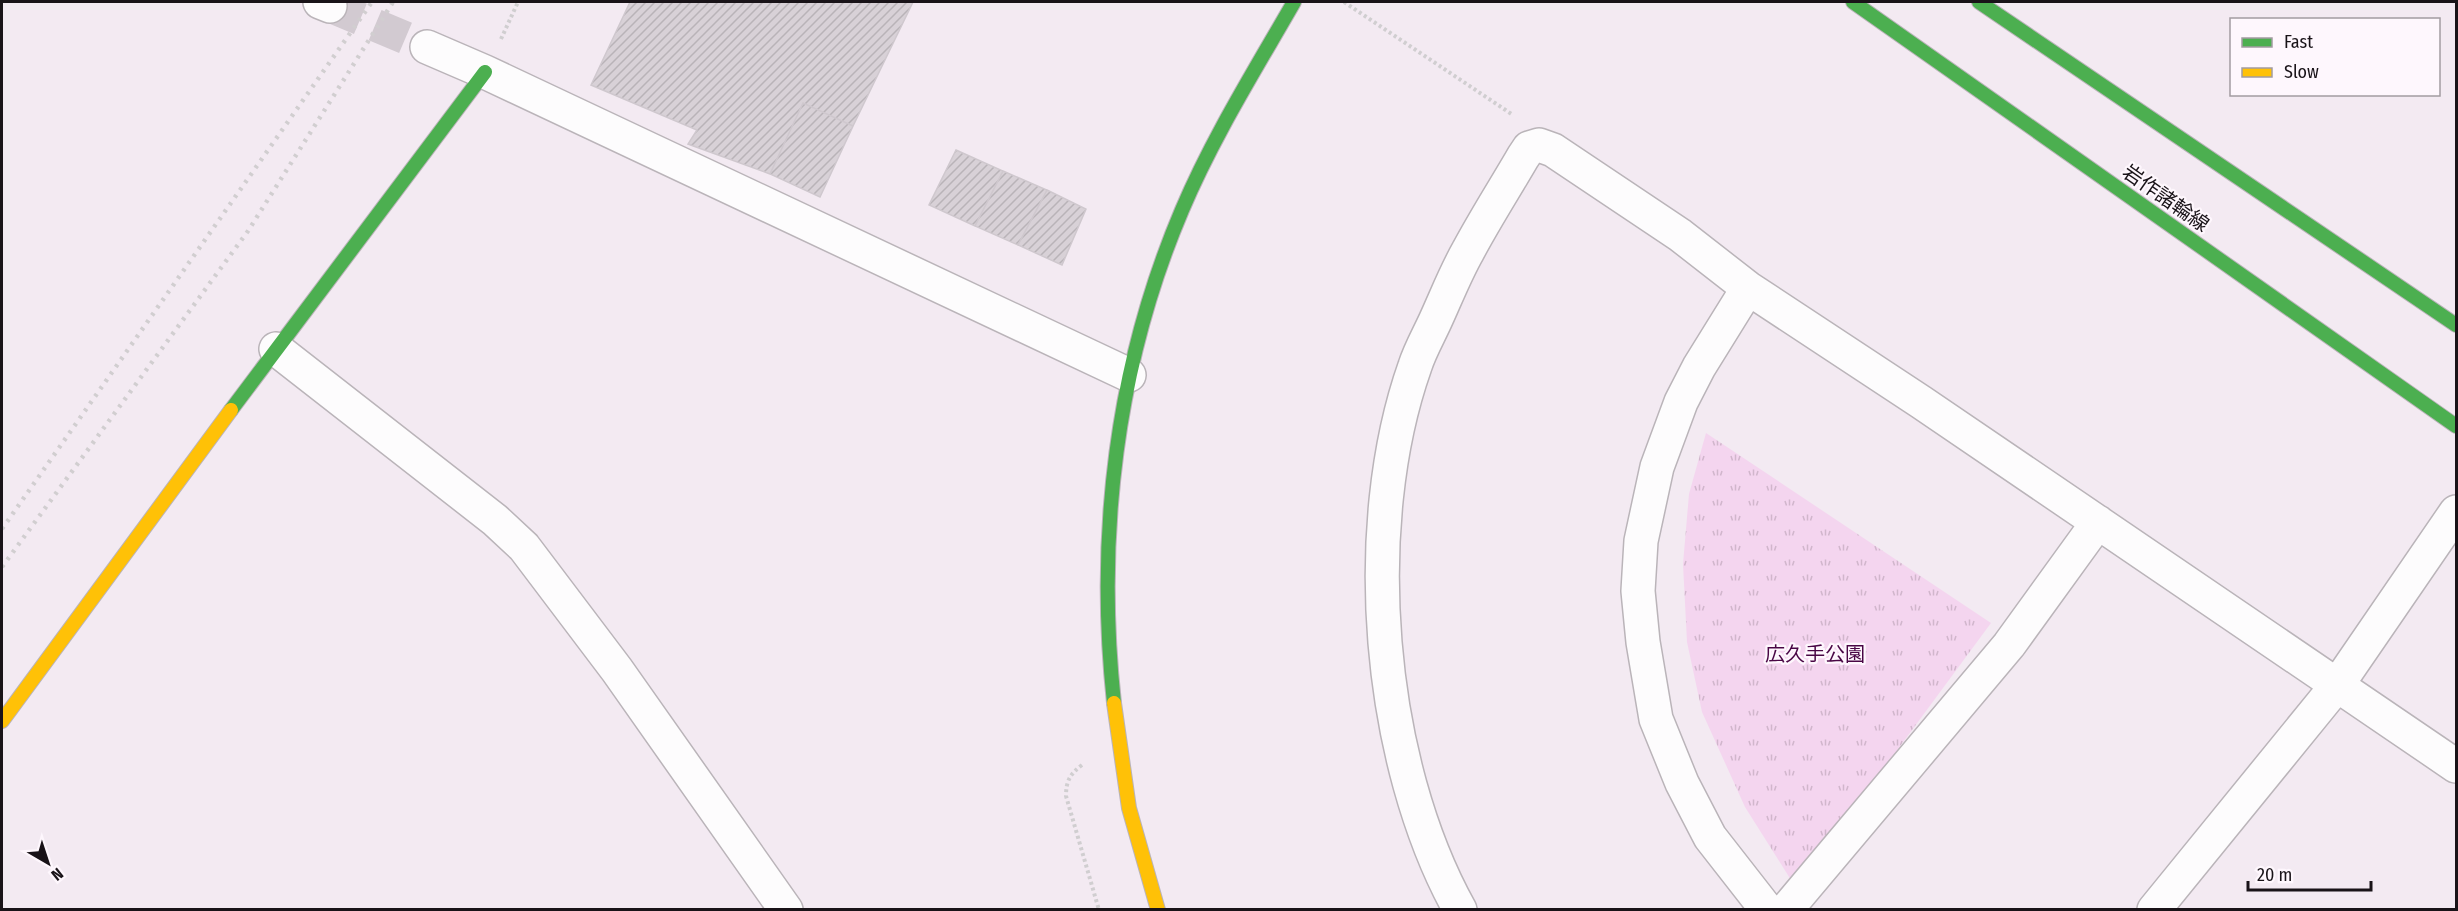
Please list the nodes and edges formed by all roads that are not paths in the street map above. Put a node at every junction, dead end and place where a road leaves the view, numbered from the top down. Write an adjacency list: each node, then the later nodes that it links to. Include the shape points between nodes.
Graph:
1 (1294, 2): 9 (street, via 1206,158 1183,208 1162,261)
2 (1853, 2): 10 (street, 岩作諸輪線)
3 (1979, 2): 7 (street)
4 (427, 47): 5 (street)
5 (485, 72): 8 (street); 9 (street)
6 (1748, 288): 12 (street); 18 (street, via 1680,235 1553,150 1539,145 1529,148 1467,253 1415,365 1396,430 1383,533 1385,653 1406,775); 19 (street, via 1681,402 1658,466 1641,541 1638,591 1656,719 1710,837)
7 (2457, 325)
8 (276, 349): 14 (street); 16 (street, via 495,520 524,547 617,670)
9 (1129, 375): 17 (street, via 1110,496 1106,609 1110,672 1130,810)
10 (2457, 426)
11 (2457, 513): 13 (street)
12 (2098, 522): 13 (street); 20 (street, via 2008,645)
13 (2338, 684): 15 (street); 21 (street)
14 (2, 721)
15 (2457, 766)
16 (786, 909)
17 (1158, 909)
18 (1460, 909)
19 (1767, 909)
20 (1786, 909)
21 (2154, 909)

